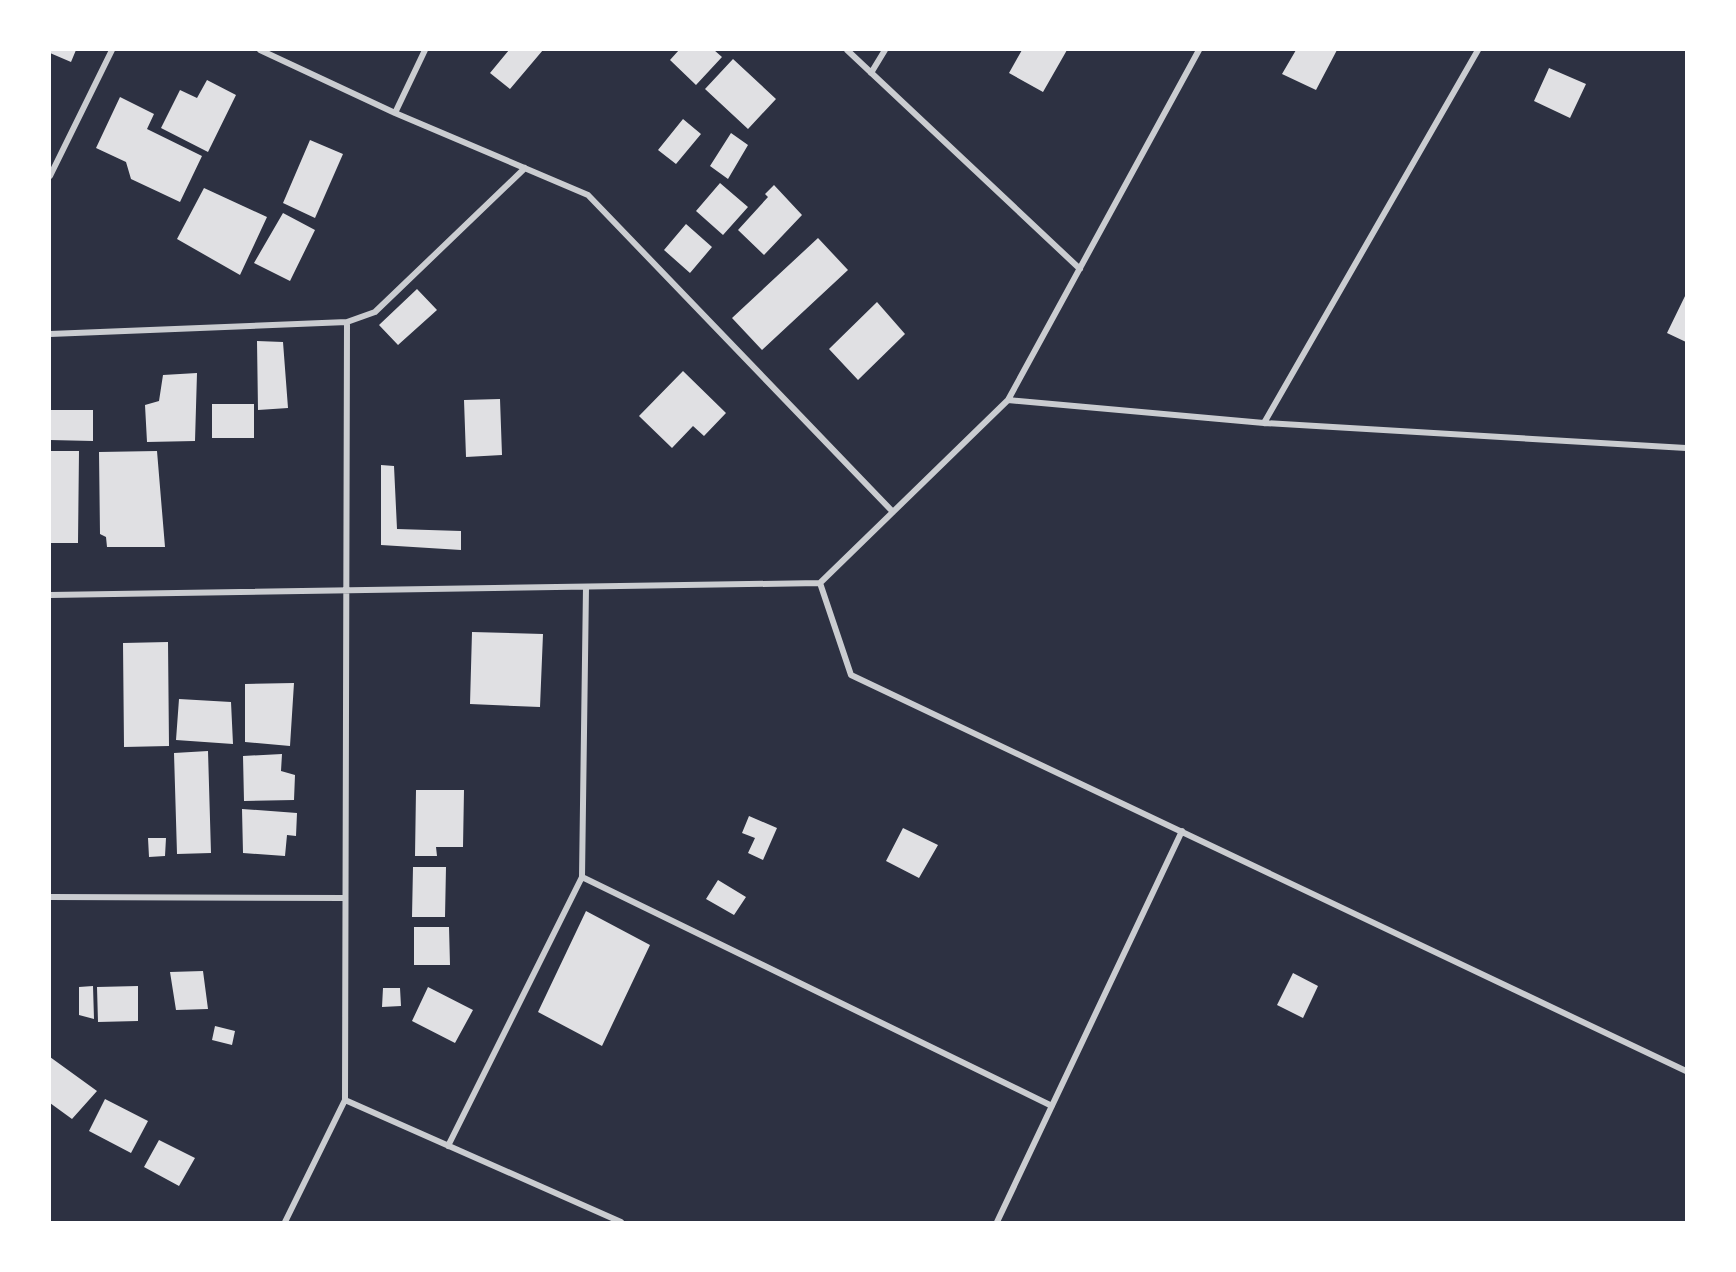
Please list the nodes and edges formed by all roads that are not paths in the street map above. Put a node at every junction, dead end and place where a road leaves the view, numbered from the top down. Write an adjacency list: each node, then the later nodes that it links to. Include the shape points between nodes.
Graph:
1 (112, 50): 11 (street)
2 (260, 50): 9 (street)
3 (425, 50): 9 (street)
4 (847, 50): 8 (street)
5 (885, 50): 8 (street)
6 (1199, 50): 12 (street)
7 (1478, 50): 16 (street)
8 (872, 73): 12 (street)
9 (395, 113): 10 (street)
10 (525, 168): 13 (street, via 375,312); 18 (street, via 588,195)
11 (50, 176)
12 (1080, 268): 15 (street)
13 (347, 322): 14 (street); 21 (street)
14 (50, 334)
15 (1008, 400): 16 (street); 18 (street)
16 (1264, 423): 17 (street)
17 (1686, 448)
18 (893, 512): 19 (street)
19 (820, 583): 20 (street); 23 (street, via 851,675)
20 (586, 587): 21 (street); 24 (street)
21 (346, 591): 22 (street); 26 (street)
22 (50, 595)
23 (1182, 831): 27 (street); 29 (street)
24 (582, 877): 29 (street); 30 (street)
25 (50, 897): 26 (street)
26 (345, 898): 28 (street)
27 (1686, 1071)
28 (345, 1100): 30 (street); 31 (street)
29 (1052, 1106): 33 (street)
30 (448, 1146): 32 (street)
31 (285, 1222)
32 (621, 1222)
33 (997, 1222)

